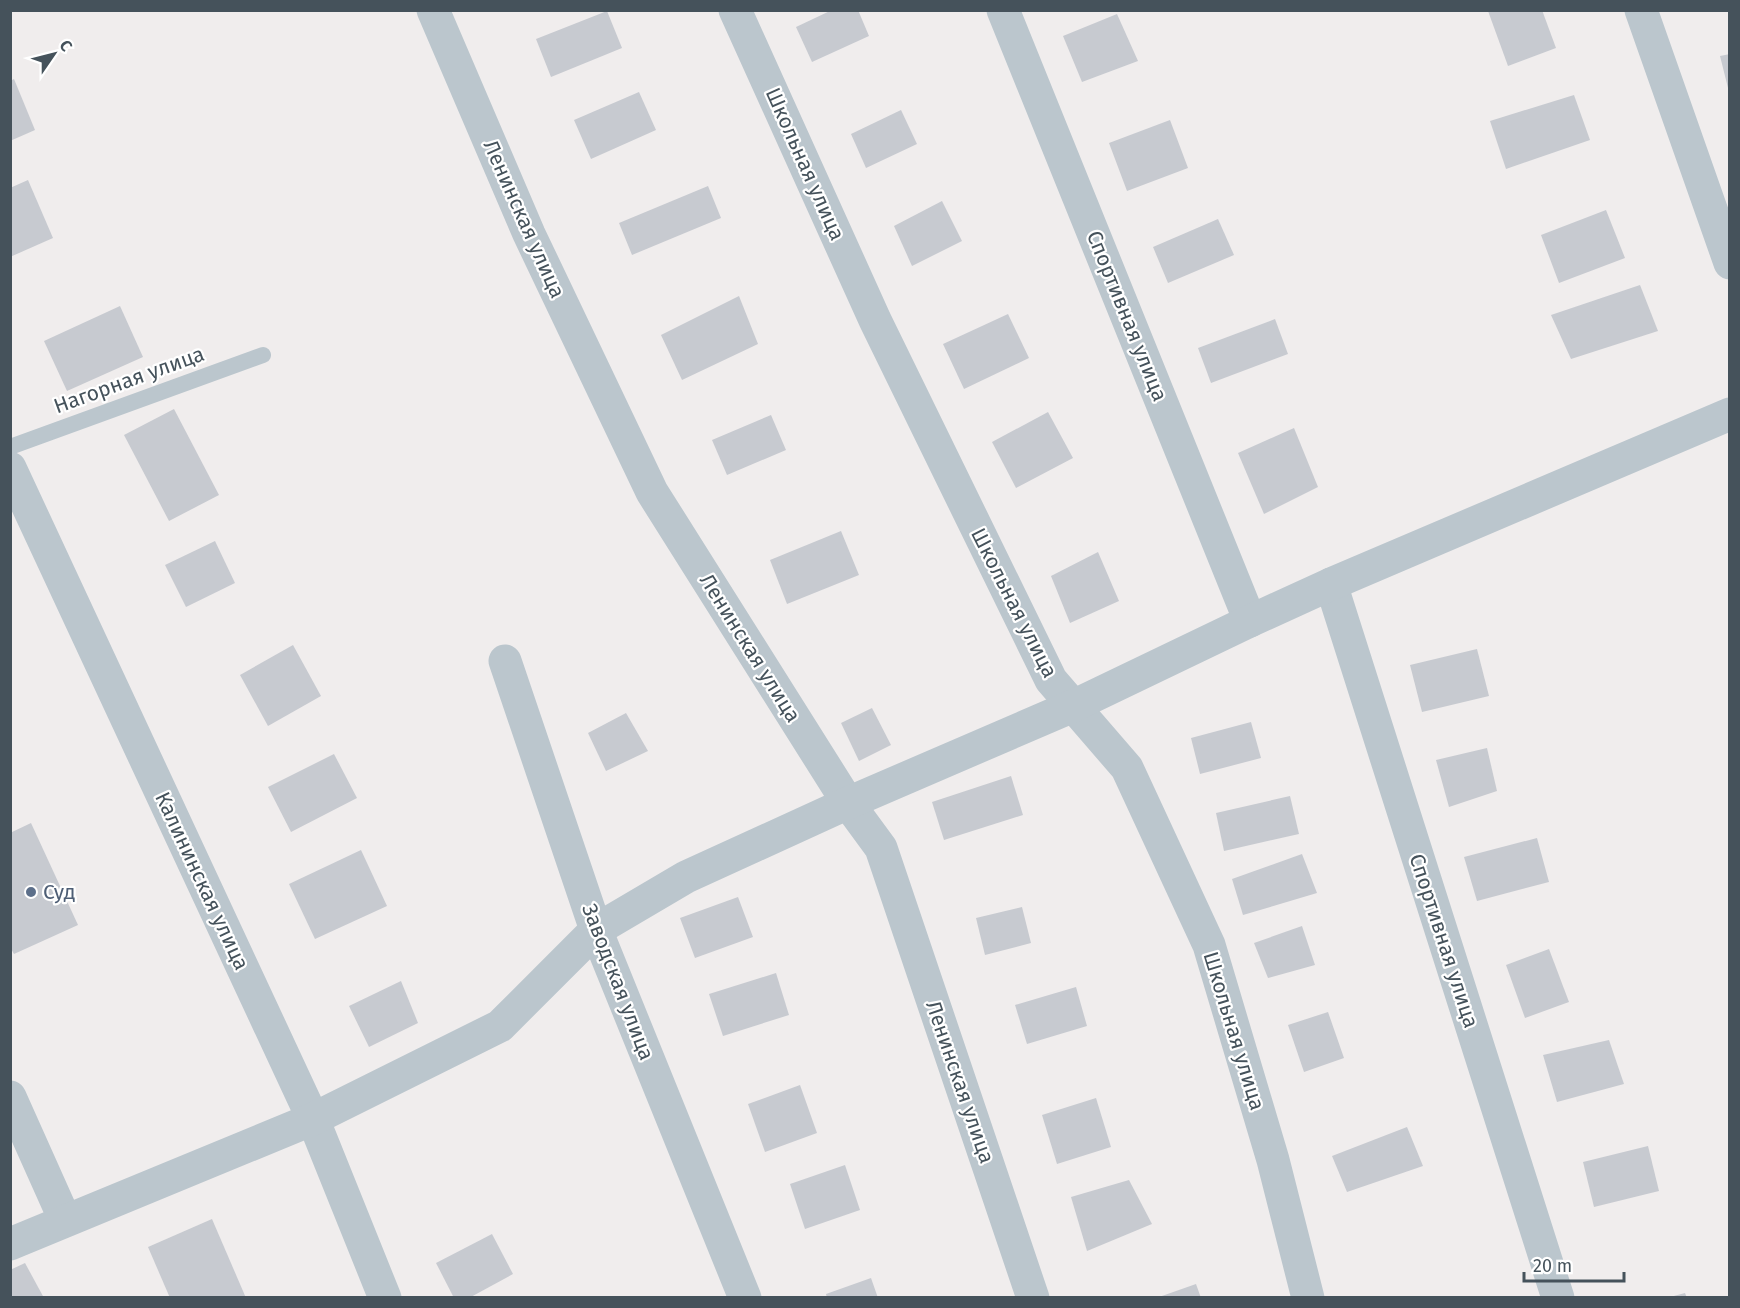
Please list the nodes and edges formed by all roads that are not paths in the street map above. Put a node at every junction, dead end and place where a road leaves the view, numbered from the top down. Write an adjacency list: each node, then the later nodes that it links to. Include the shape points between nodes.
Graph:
1 (433, 10): 14 (street, Ленинская улица, via 529,234 652,492)
2 (735, 10): 13 (street, Школьная улица, via 875,320 1051,680)
3 (1003, 10): 11 (street, Спортивная улица)
4 (1641, 10): 5 (street)
5 (1730, 263)
6 (263, 355): 8 (lane, Нагорная улица)
7 (1730, 414): 10 (street)
8 (10, 447)
9 (10, 468): 17 (street, Калининская улица)
10 (1330, 584): 11 (street); 24 (street, Спортивная улица)
11 (1250, 621): 13 (street)
12 (505, 661): 15 (street, Заводская улица)
13 (1073, 706): 14 (street); 23 (street, Школьная улица, via 1127,768 1209,945 1273,1160)
14 (848, 803): 15 (street, via 686,877); 22 (street, Ленинская улица, via 881,848)
15 (596, 930): 17 (street, via 500,1026); 21 (street, Заводская улица)
16 (10, 1097): 18 (street)
17 (313, 1119): 18 (street); 20 (street, Калининская улица)
18 (65, 1220): 19 (street)
19 (10, 1244)
20 (385, 1298)
21 (745, 1298)
22 (1033, 1298)
23 (1308, 1298)
24 (1558, 1298)

